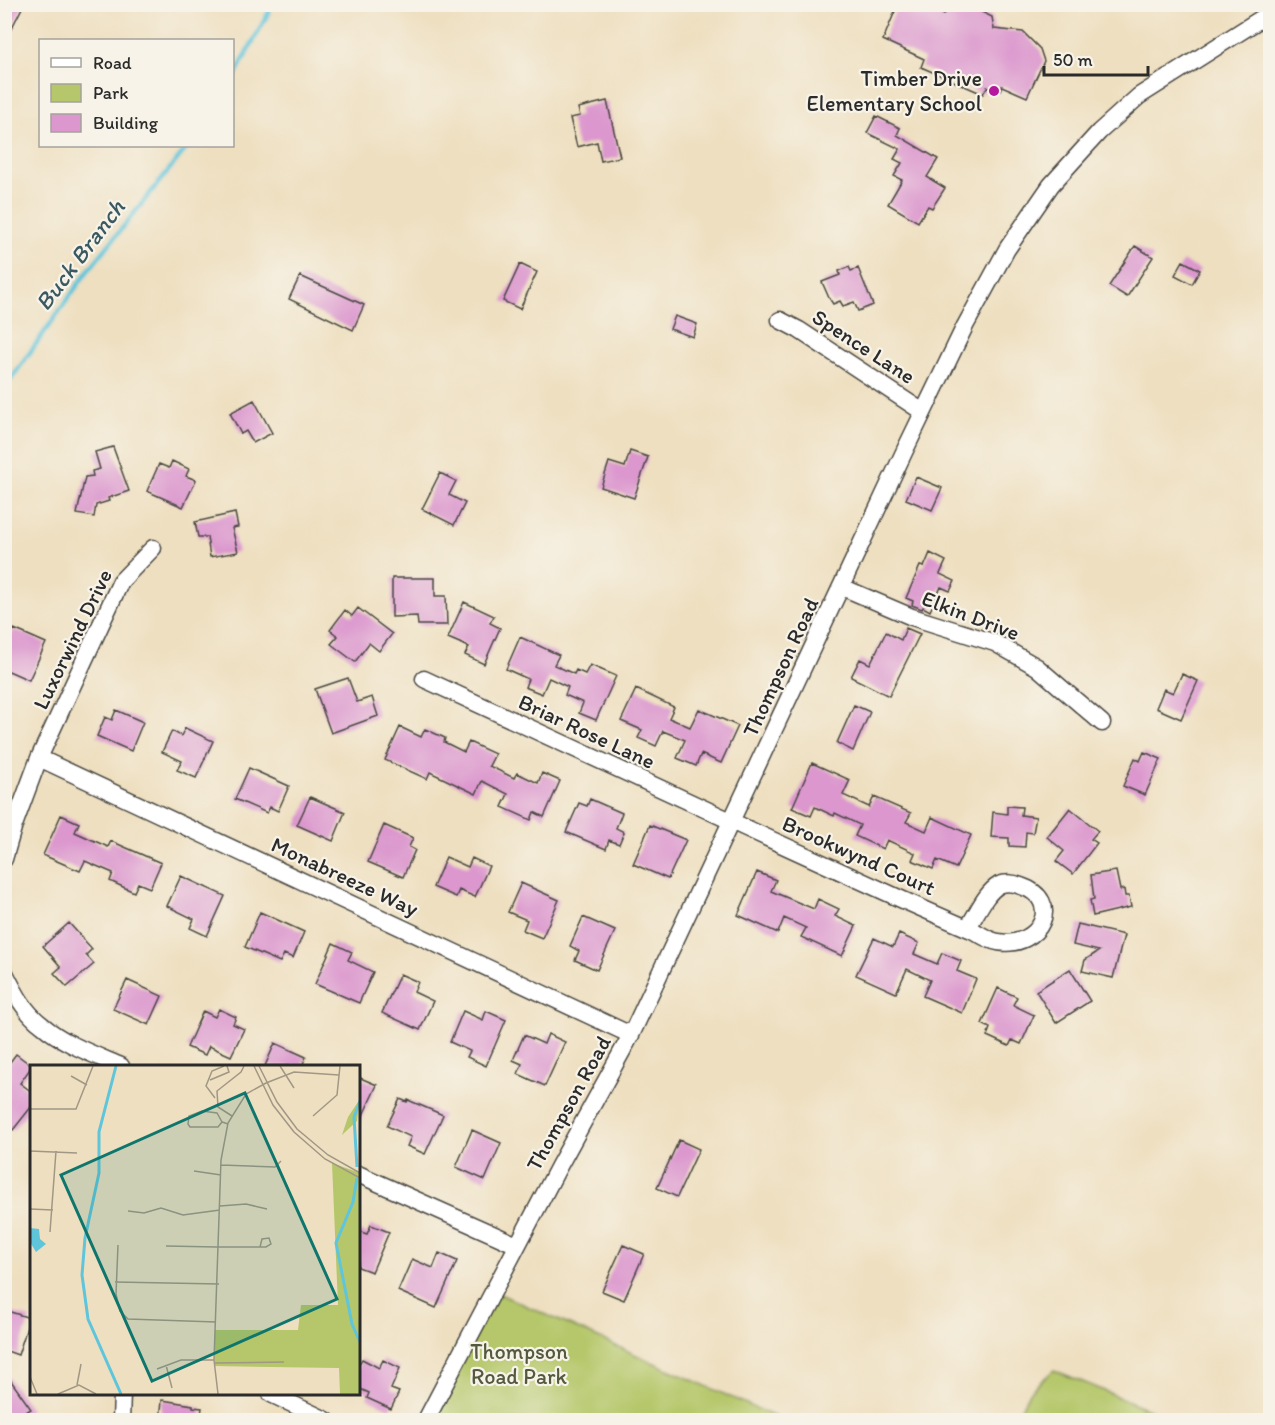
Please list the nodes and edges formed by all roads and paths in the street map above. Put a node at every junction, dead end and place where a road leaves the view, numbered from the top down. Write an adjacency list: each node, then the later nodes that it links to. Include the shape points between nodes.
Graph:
1 (1270, 13): 3 (street, Thompson Road, via 1139,96 1099,132 1051,185 1007,249)
2 (780, 320): 3 (street, Spence Lane)
3 (923, 412): 5 (street, Thompson Road)
4 (153, 548): 8 (street, Luxorwind Drive, via 122,581)
5 (842, 587): 7 (street, Elkin Drive, via 912,617 995,643 1036,667); 9 (street, Thompson Road)
6 (424, 679): 9 (street, Briar Rose Lane)
7 (1102, 723)
8 (39, 758): 10 (street, Luxorwind Drive); 13 (street, Monabreeze Way)
9 (732, 822): 11 (street, Brookwynd Court); 13 (street, Thompson Road)
10 (4, 859)
11 (966, 928): 11 (street, Brookwynd Court, via 998,942 1024,941 1042,924 1041,901 1034,891 1023,886 999,885)
12 (4, 971): 14 (street, via 19,1000 41,1025)
13 (631, 1035): 16 (street, Thompson Road)
14 (119, 1065)
15 (360, 1175): 16 (street)
16 (517, 1245): 21 (street, Thompson Road)
17 (122, 1395): 19 (street)
18 (273, 1395): 20 (street)
19 (121, 1420)
20 (326, 1420)
21 (426, 1420)

